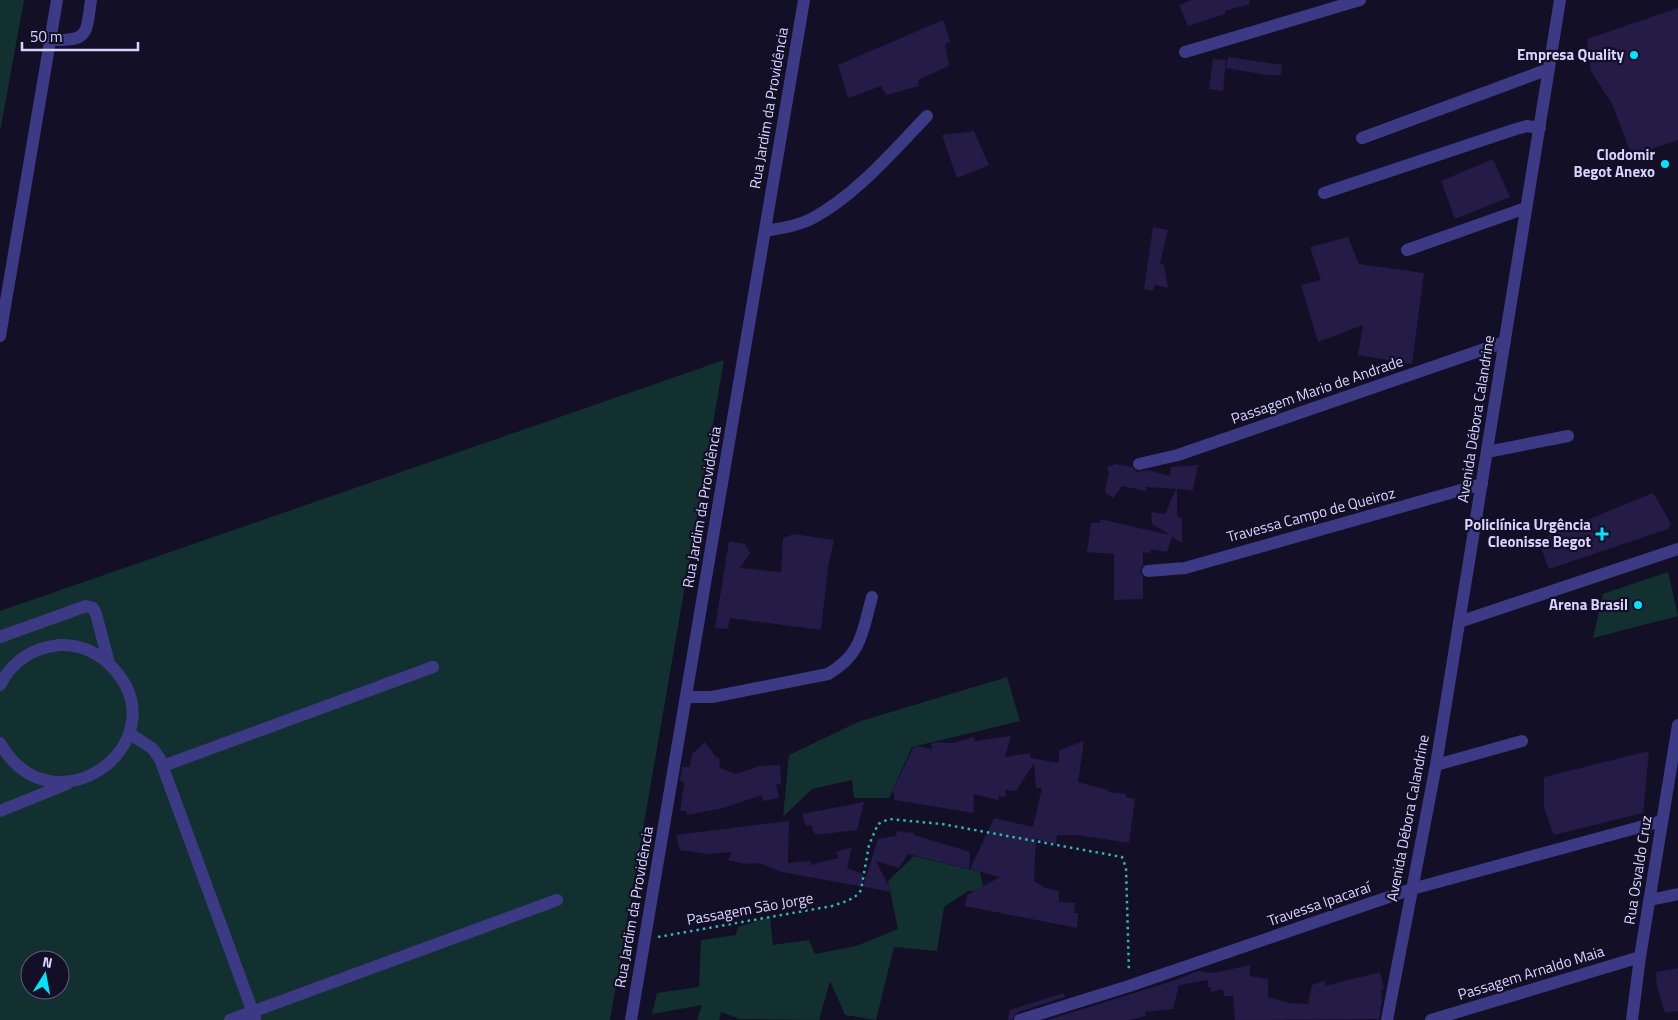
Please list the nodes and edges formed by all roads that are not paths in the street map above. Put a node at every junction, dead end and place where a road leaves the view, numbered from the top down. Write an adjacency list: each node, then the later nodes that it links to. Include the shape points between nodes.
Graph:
1 (57, 0): 6 (street)
2 (90, 0): 6 (street, via 87,32 72,40)
3 (804, 0): 14 (street, Rua Jardim da Providência)
4 (1360, 0): 7 (street)
5 (1560, 0): 8 (street, Avenida Débora Calandrine)
6 (50, 40): 16 (street)
7 (1185, 52)
8 (1549, 69): 10 (street, Avenida Débora Calandrine); 11 (street)
9 (927, 116): 14 (street, via 856,187 813,218)
10 (1540, 128): 12 (street, via 1527,126 1516,129); 13 (street, Avenida Débora Calandrine)
11 (1362, 138)
12 (1324, 193)
13 (1526, 208): 15 (street); 17 (street, Avenida Débora Calandrine)
14 (765, 232): 30 (street, Rua Jardim da Providência)
15 (1407, 250)
16 (0, 336)
17 (1505, 342): 19 (street, Avenida Débora Calandrine); 20 (street, Passagem Mario de Andrade, via 1178,455)
18 (1568, 436): 19 (street)
19 (1487, 452): 21 (street, Avenida Débora Calandrine)
20 (1139, 464)
21 (1482, 484): 23 (street, Travessa Campo de Queiroz, via 1185,568); 25 (street, Avenida Débora Calandrine)
22 (1678, 549): 25 (street)
23 (1148, 571)
24 (872, 598): 30 (street, via 857,649 844,665 828,674 712,697)
25 (1459, 622): 35 (street, Avenida Débora Calandrine)
26 (0, 638): 27 (street, via 86,606 93,608 96,614)
27 (109, 664): 29 (street, via 88,650 50,646 16,662); 32 (street, via 121,678 129,696)
28 (433, 667): 36 (street)
29 (0, 684)
30 (687, 697): 48 (street, Rua Jardim da Providência)
31 (1678, 725): 38 (street, Rua Osvaldo Cruz)
32 (129, 733): 36 (street, via 153,749); 37 (street, via 108,765)
33 (1522, 741): 35 (street)
34 (0, 743): 37 (street, via 15,764 37,777 55,782)
35 (1436, 765): 41 (street, Avenida Débora Calandrine)
36 (163, 766): 46 (street)
37 (74, 781): 39 (street)
38 (1673, 782): 40 (street, Rua Osvaldo Cruz)
39 (0, 811)
40 (1662, 821): 41 (street, Travessa Ipacaraí); 44 (street, Rua Osvaldo Cruz)
41 (1412, 889): 49 (street, Travessa Ipacaraí); 50 (street, Avenida Débora Calandrine)
42 (1678, 894): 44 (street)
43 (557, 900): 46 (street)
44 (1650, 900): 45 (street, Rua Osvaldo Cruz)
45 (1640, 957): 51 (street, Passagem Arnaldo Maia); 52 (street, Rua Osvaldo Cruz)
46 (255, 1016): 47 (street)
47 (230, 1020)
48 (631, 1020)
49 (1020, 1020)
50 (1387, 1020)
51 (1432, 1020)
52 (1632, 1020)

